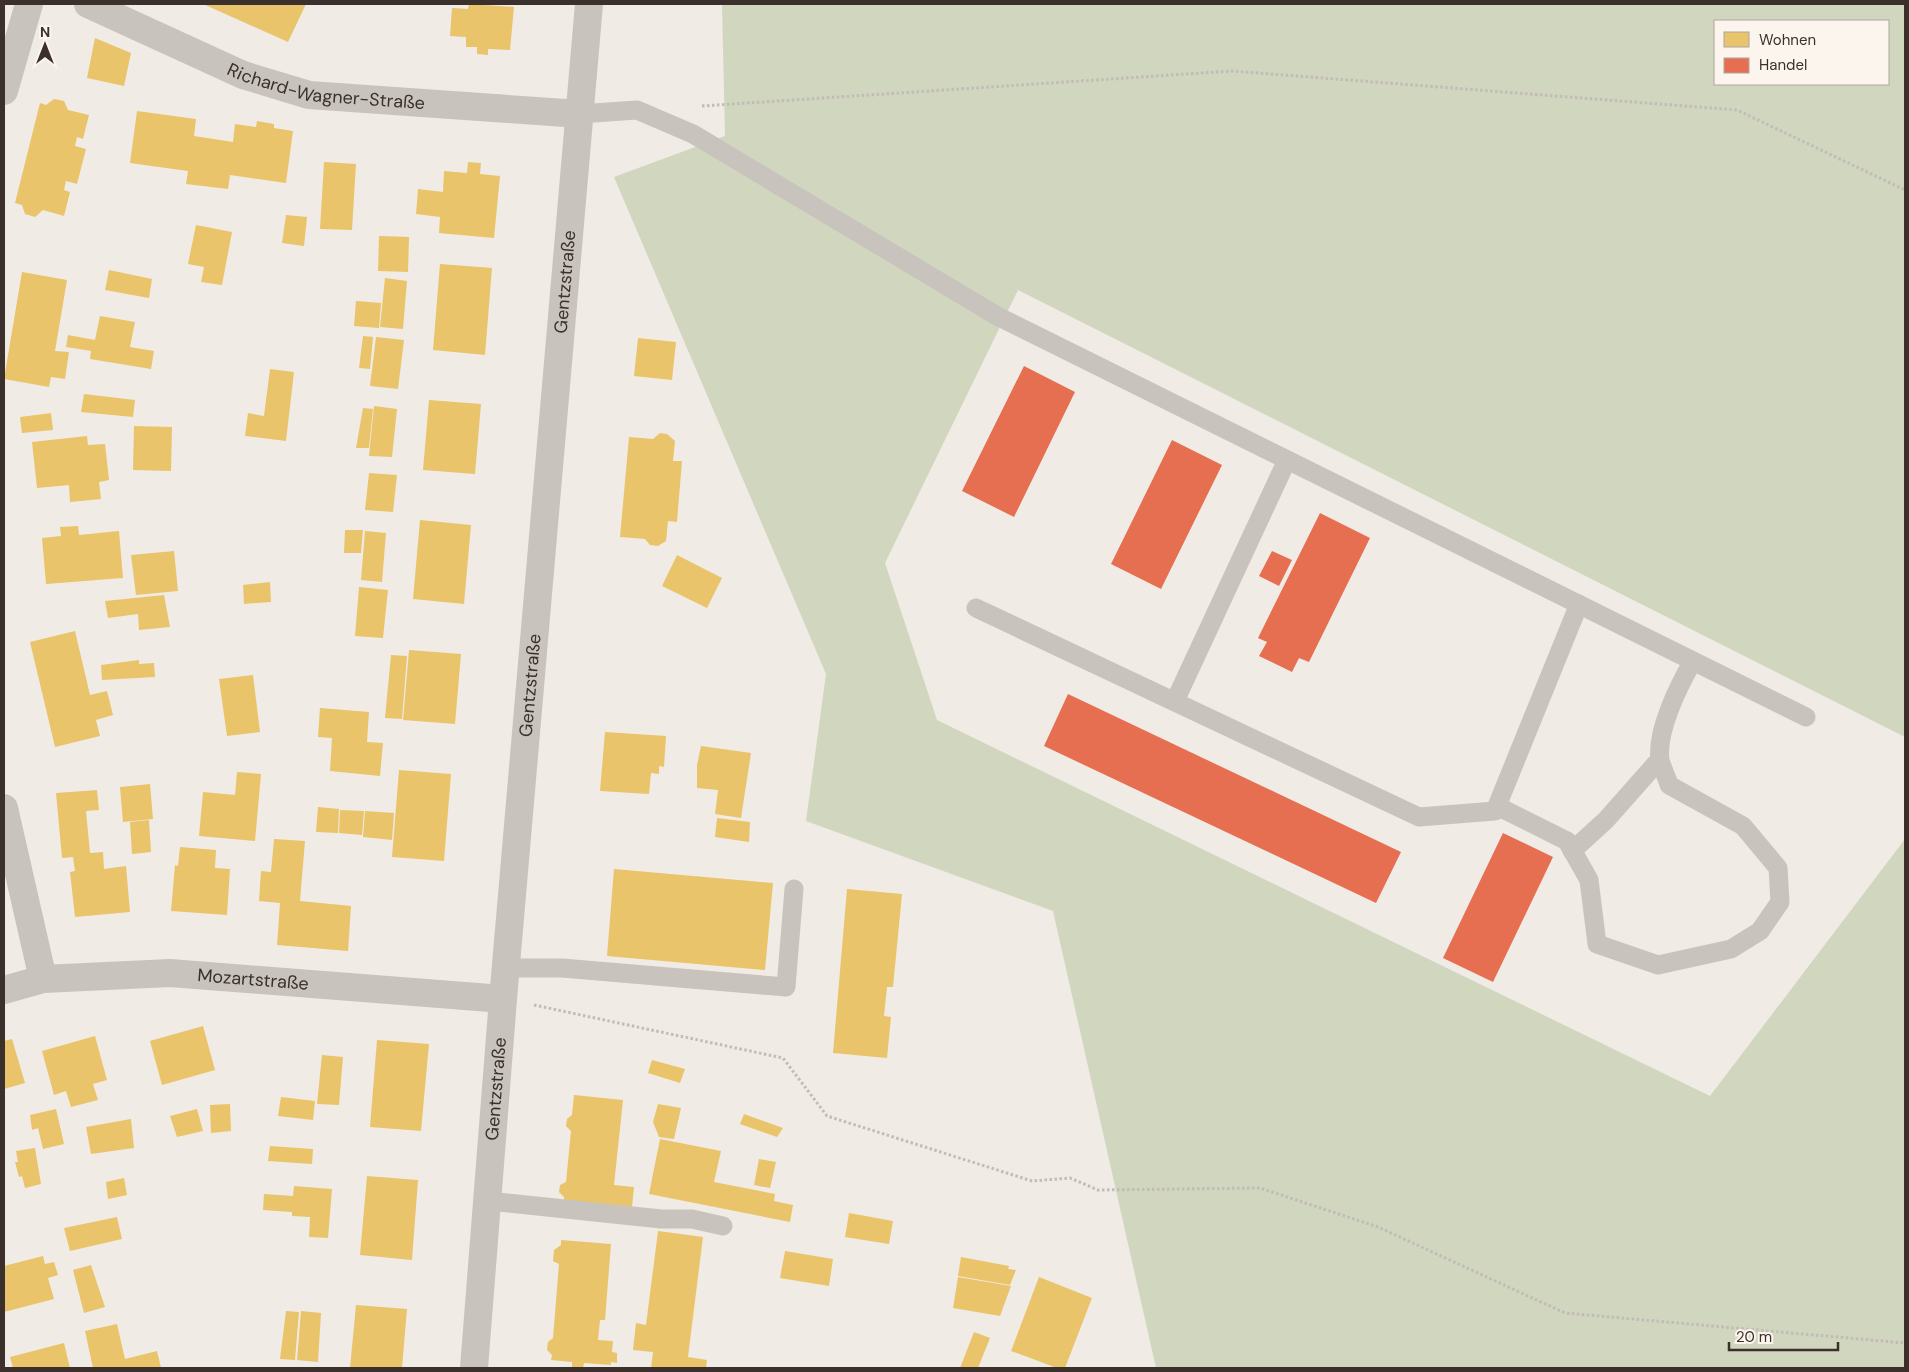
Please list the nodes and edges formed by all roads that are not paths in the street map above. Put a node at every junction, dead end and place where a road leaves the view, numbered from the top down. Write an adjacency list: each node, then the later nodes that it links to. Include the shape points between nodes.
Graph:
1 (29, 4): 4 (street)
2 (88, 4): 5 (street, Richard-Wagner-Straße, via 243,75 309,94)
3 (589, 4): 5 (street, Gentzstraße)
4 (4, 92)
5 (579, 114): 6 (lane, via 637,110 693,134 997,316); 17 (street, Gentzstraße)
6 (1288, 460): 7 (lane); 10 (lane)
7 (1579, 604): 9 (lane); 13 (lane)
8 (976, 608): 10 (lane)
9 (1693, 661): 11 (lane); 12 (lane, via 1662,734)
10 (1175, 702): 13 (lane, via 1419,817 1495,811)
11 (1806, 717)
12 (1660, 760): 15 (lane, via 1606,820); 15 (lane, via 1669,785 1743,826 1778,868 1780,902 1760,931 1732,949 1658,965 1597,944 1589,880)
13 (1497, 806): 15 (lane, via 1567,841)
14 (4, 808): 18 (street)
15 (1572, 851)
16 (794, 889): 17 (lane, via 786,987 562,968)
17 (506, 968): 20 (street, Gentzstraße)
18 (43, 979): 19 (street, Mozartstraße); 20 (street, Mozartstraße, via 170,973)
19 (4, 990)
20 (503, 999): 21 (street, Gentzstraße)
21 (488, 1201): 22 (lane, via 662,1219 692,1219); 23 (street, Gentzstraße)
22 (723, 1226)
23 (474, 1368)

